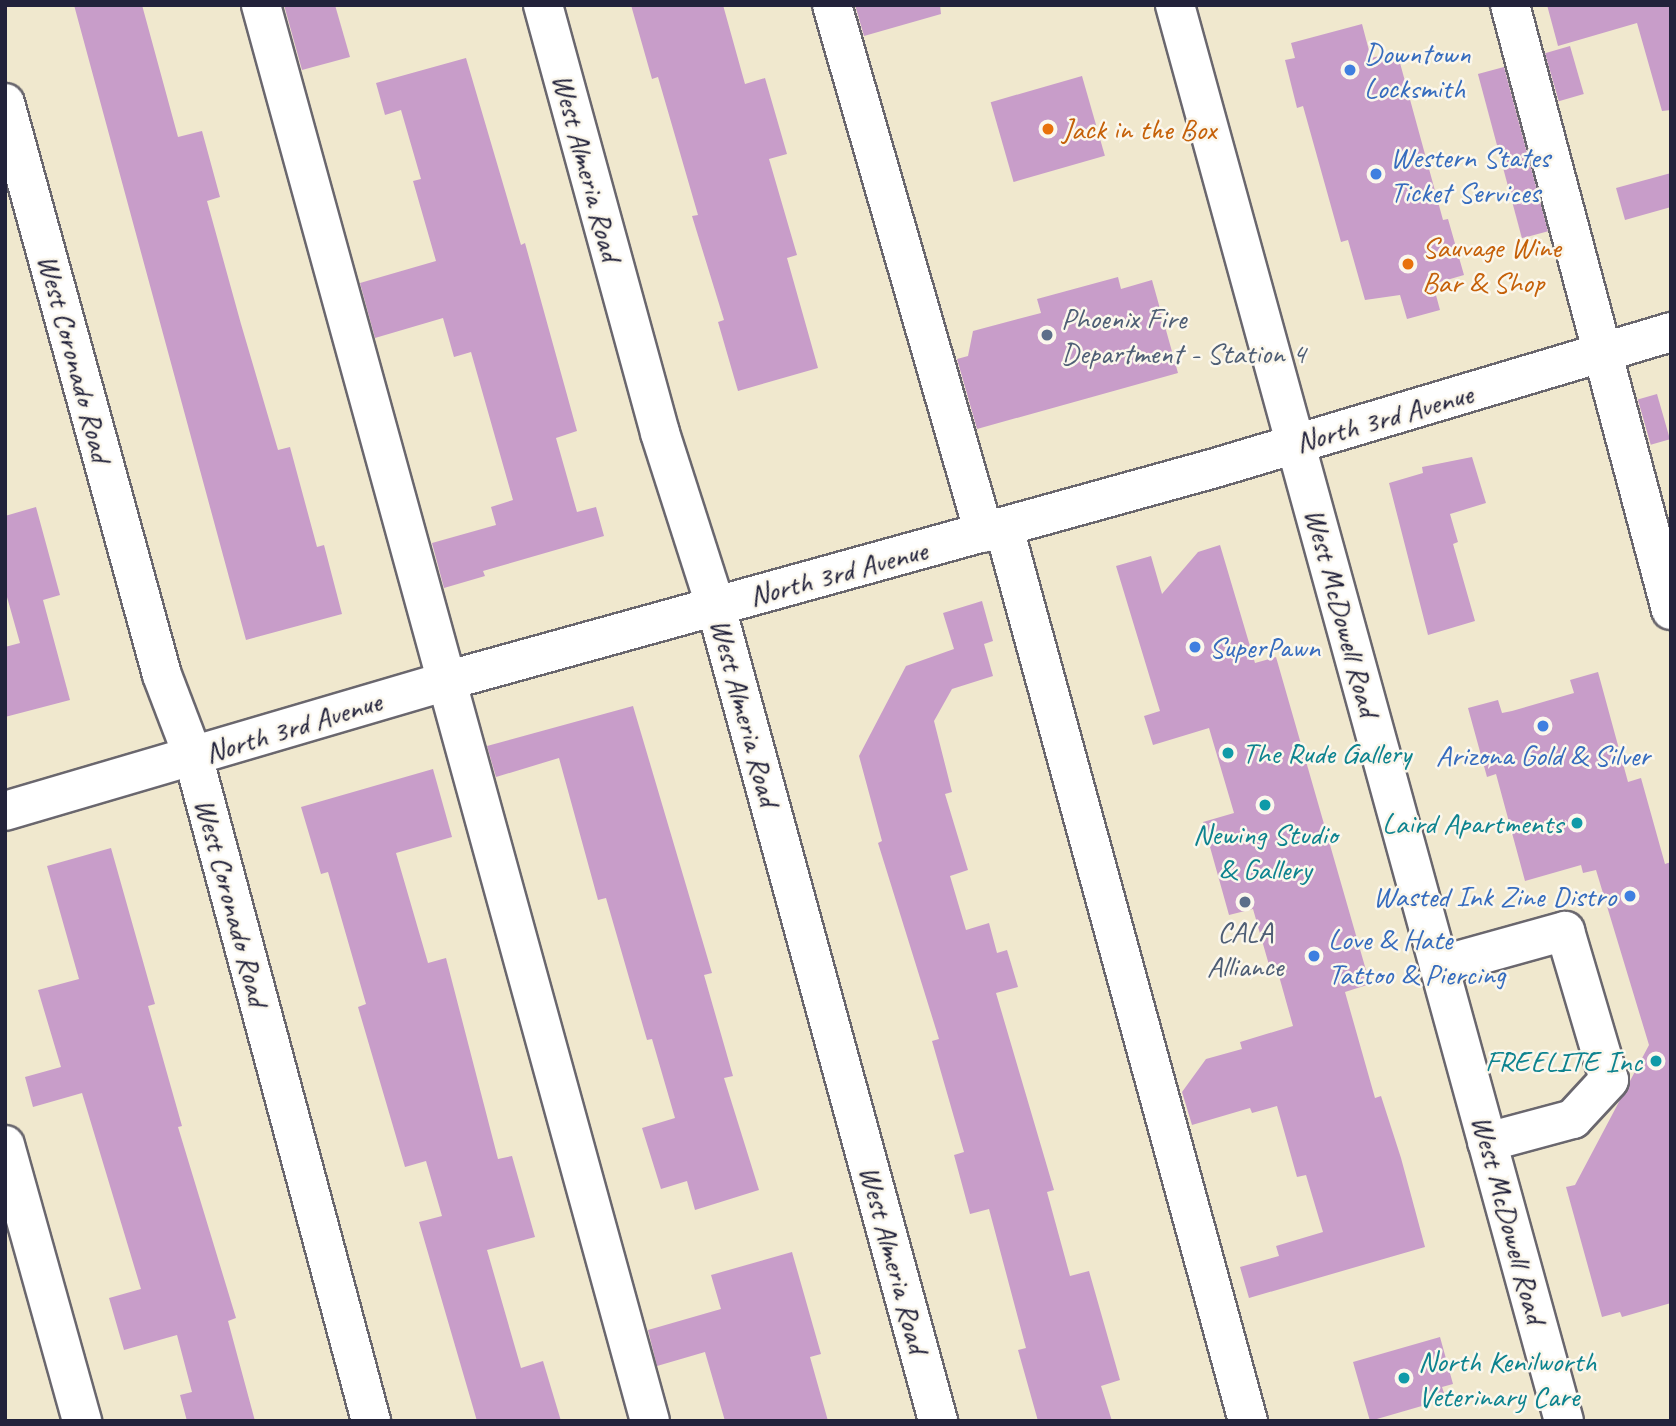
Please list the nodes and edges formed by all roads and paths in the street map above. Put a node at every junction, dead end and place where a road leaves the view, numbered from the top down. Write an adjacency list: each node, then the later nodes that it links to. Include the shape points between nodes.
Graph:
1 (261, 5): 13 (street)
2 (543, 5): 11 (street, West Almeria Road, via 660,433)
3 (832, 5): 10 (street)
4 (1175, 5): 9 (street, West McDowell Road)
5 (1510, 5): 8 (street)
6 (5, 103): 14 (street, West Coronado Road, via 162,675)
7 (1671, 332): 8 (street, North 3rd Avenue)
8 (1606, 353): 9 (street, North 3rd Avenue); 12 (street, via 1615,410)
9 (1296, 443): 10 (street, North 3rd Avenue); 16 (street, West McDowell Road)
10 (994, 531): 11 (street, North 3rd Avenue); 23 (street)
11 (716, 607): 13 (street, North 3rd Avenue); 22 (street, West Almeria Road)
12 (1671, 610)
13 (449, 680): 14 (street, North 3rd Avenue); 21 (street)
14 (193, 756): 15 (street, North 3rd Avenue); 20 (street, West Coronado Road)
15 (5, 811)
16 (1439, 966): 17 (street, West McDowell Road); 17 (street, via 1565,931 1609,1080 1573,1119)
17 (1487, 1142): 24 (street, West McDowell Road)
18 (5, 1145): 19 (street)
19 (82, 1421)
20 (371, 1421)
21 (650, 1421)
22 (938, 1421)
23 (1248, 1421)
24 (1564, 1421)

